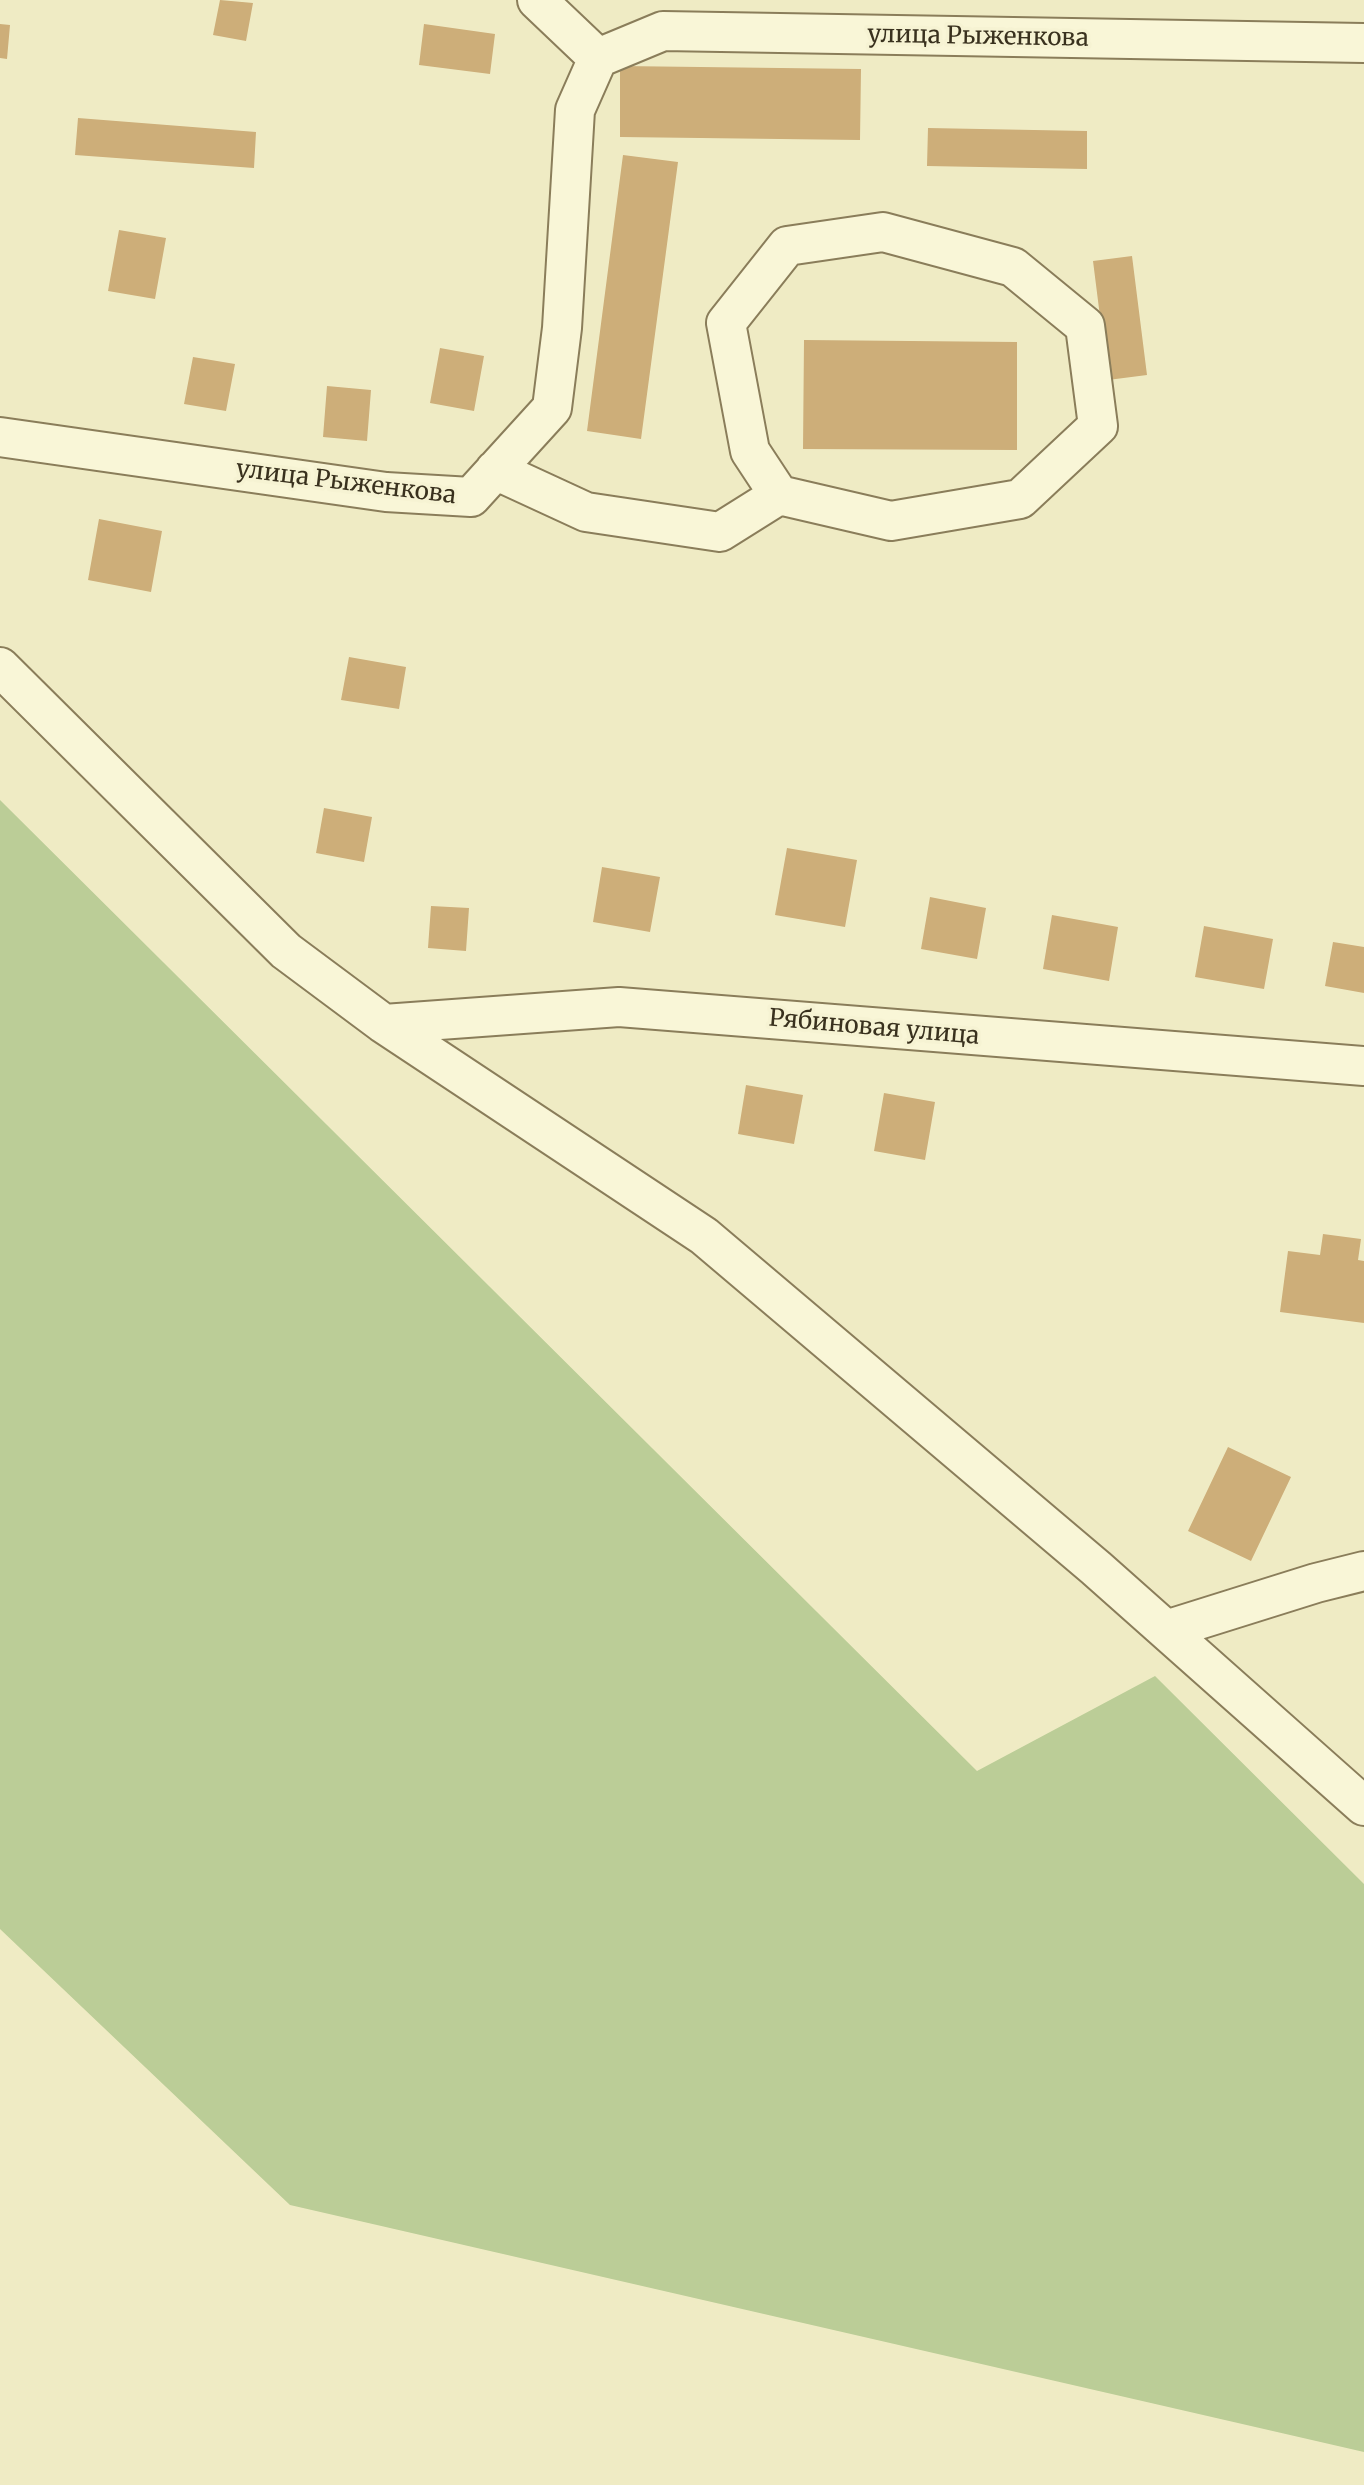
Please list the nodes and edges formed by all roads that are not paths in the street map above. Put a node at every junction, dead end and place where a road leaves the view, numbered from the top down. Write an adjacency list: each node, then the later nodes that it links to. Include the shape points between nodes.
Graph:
1 (537, 0): 3 (street)
2 (1364, 43): 3 (street, улица Рыженкова, via 663,31)
3 (598, 58): 5 (street, улица Рыженкова, via 575,110 562,328 552,408)
4 (0, 437): 5 (street, улица Рыженкова, via 386,492 471,497)
5 (495, 470): 6 (street, via 586,512 720,532)
6 (779, 495): 6 (street, via 891,521 1020,499 1098,426 1085,326 1013,267 883,232 787,246 726,323 750,451)
7 (0, 667): 8 (street, via 286,951)
8 (384, 1024): 9 (street, Рябиновая улица, via 619,1007); 11 (street, via 704,1236)
9 (1364, 1066)
10 (1364, 1571): 11 (street)
11 (1166, 1630): 12 (street)
12 (1364, 1805)

